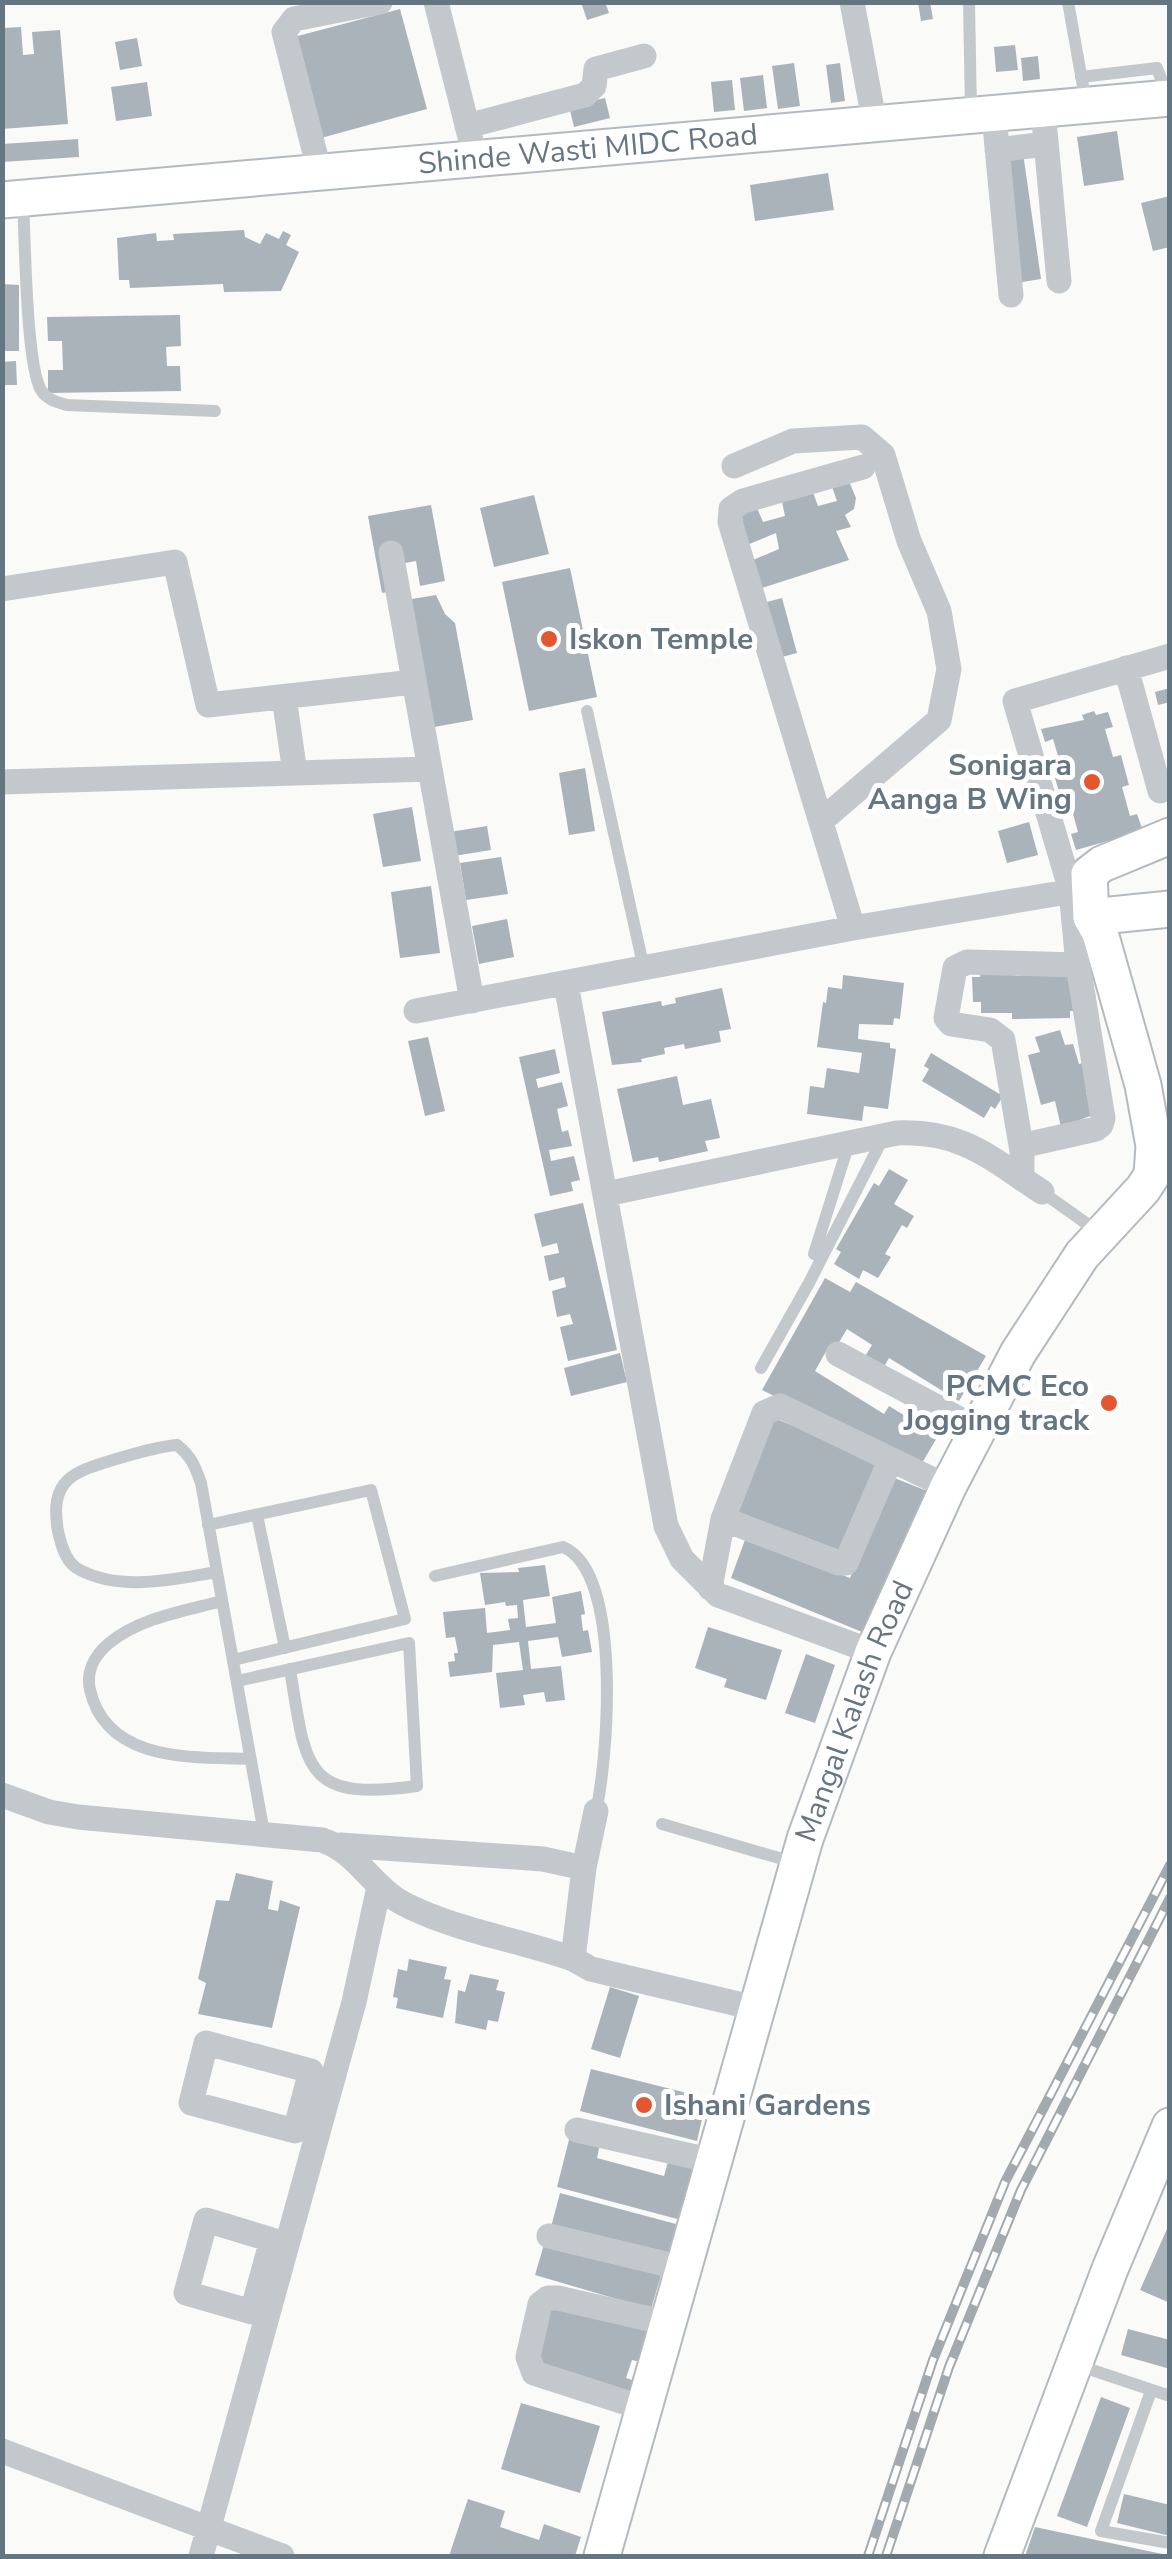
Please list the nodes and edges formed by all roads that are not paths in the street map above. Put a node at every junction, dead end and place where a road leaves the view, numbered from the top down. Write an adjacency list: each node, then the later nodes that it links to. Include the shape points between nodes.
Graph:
1 (380, 2): 14 (street, via 294,20 284,32)
2 (434, 2): 12 (street)
3 (852, 2): 10 (street)
4 (969, 2): 9 (lane)
5 (1068, 2): 7 (lane)
6 (644, 56): 12 (street, via 596,69 594,86 584,95)
7 (1084, 92): 8 (street, Shinde Wasti MIDC Road); 11 (street, Shinde Wasti MIDC Road)
8 (1169, 98)
9 (983, 115): 10 (street, Shinde Wasti MIDC Road); 11 (street, Shinde Wasti MIDC Road); 13 (street)
10 (875, 125): 12 (street, Shinde Wasti MIDC Road)
11 (1044, 127): 13 (street); 16 (street)
12 (470, 149): 14 (street, Shinde Wasti MIDC Road)
13 (997, 150): 17 (street)
14 (320, 174): 15 (street, Shinde Wasti MIDC Road)
15 (13, 199): 18 (lane, via 42,391 68,405)
16 (1060, 281)
17 (1012, 294)
18 (215, 411)
19 (734, 466): 32 (street, via 793,441 862,437 883,454 909,542 939,611 949,669 939,720)
20 (864, 467): 32 (street, via 731,509)
21 (391, 553): 25 (street)
22 (2, 589): 26 (street, via 175,562 208,705)
23 (1170, 656): 24 (street)
24 (1126, 668): 31 (street); 34 (street, via 1015,701)
25 (414, 682): 26 (street); 28 (street)
26 (284, 697): 29 (street)
27 (587, 710): 38 (lane)
28 (430, 769): 29 (street); 40 (street)
29 (295, 774): 30 (street)
30 (2, 782)
31 (1160, 791)
32 (821, 822): 36 (street)
33 (1170, 836): 34 (street, via 1094,868)
34 (1084, 899): 35 (street); 36 (street); 37 (street); 47 (street, Mangal Kalash Road, via 1143,1085 1155,1160 1144,1189)
35 (1170, 909)
36 (853, 928): 38 (street)
37 (1078, 965): 44 (street, via 1101,1125); 44 (street, via 967,962 955,968 946,1018 1003,1040)
38 (644, 969): 39 (street)
39 (566, 984): 40 (street); 46 (street)
40 (472, 1001): 41 (street)
41 (416, 1011)
42 (884, 1136): 43 (street); 45 (street, via 922,1132 956,1138); 50 (lane)
43 (849, 1143): 46 (street); 48 (lane)
44 (1021, 1146): 45 (street)
45 (1032, 1185): 47 (lane)
46 (606, 1194): 59 (street, via 666,1526 682,1559)
47 (1100, 1233): 51 (street, Mangal Kalash Road, via 1036,1322)
48 (814, 1254)
49 (838, 1354): 51 (street)
50 (761, 1368)
51 (978, 1429): 53 (street, Mangal Kalash Road)
52 (890, 1461): 53 (street); 55 (street, via 846,1562); 55 (street, via 773,1408 764,1413)
53 (948, 1487): 62 (street, Mangal Kalash Road)
54 (257, 1515): 56 (lane); 61 (lane); 61 (lane, via 371,1490 405,1618)
55 (723, 1520): 59 (street)
56 (208, 1525): 57 (lane); 57 (lane, via 195,1466 177,1445 80,1470 58,1494 59,1535 81,1571 147,1583)
57 (217, 1572): 60 (lane)
58 (434, 1576): 68 (lane, via 563,1547 582,1562 607,1655 606,1756)
59 (710, 1588): 62 (street)
60 (222, 1601): 63 (lane); 66 (lane, via 126,1632 91,1664 88,1685 110,1729 135,1745 174,1757)
61 (285, 1648): 63 (lane)
62 (872, 1652): 72 (street, Mangal Kalash Road)
63 (233, 1660): 65 (lane)
64 (290, 1670): 64 (lane, via 409,1643 416,1786 357,1792 323,1780 304,1750); 65 (lane)
65 (237, 1681): 66 (lane)
66 (252, 1759): 70 (lane)
67 (2, 1795): 70 (street, via 78,1817)
68 (596, 1811): 73 (street)
69 (662, 1824): 72 (lane)
70 (264, 1833): 71 (street)
71 (340, 1846): 73 (street); 74 (street)
72 (798, 1864): 76 (street, Mangal Kalash Road)
73 (584, 1868): 75 (street)
74 (379, 1886): 75 (street, via 420,1911); 77 (street, via 354,2002)
75 (574, 1959): 76 (street, via 591,1970)
76 (758, 2009): 80 (street, Mangal Kalash Road)
77 (321, 2079): 77 (street, via 311,2070 206,2043 191,2103 295,2131); 82 (street)
78 (1170, 2126): 86 (street)
79 (577, 2130): 80 (street)
80 (713, 2160): 83 (street, Mangal Kalash Road)
81 (548, 2236): 83 (street)
82 (279, 2247): 84 (street); 84 (street, via 206,2220 186,2293 252,2312)
83 (682, 2268): 85 (street, Mangal Kalash Road)
84 (262, 2308): 91 (street)
85 (667, 2323): 89 (street, Mangal Kalash Road); 89 (street, via 558,2298 540,2304 528,2357 534,2373)
86 (1075, 2364): 87 (lane); 96 (street)
87 (1151, 2390): 88 (lane); 92 (lane, via 1101,2530)
88 (1170, 2396)
89 (643, 2408): 95 (street, Mangal Kalash Road)
90 (2, 2451): 91 (street)
91 (209, 2529): 93 (street); 94 (street)
92 (1170, 2543)
93 (201, 2556)
94 (282, 2556)
95 (602, 2556)
96 (1002, 2556)

